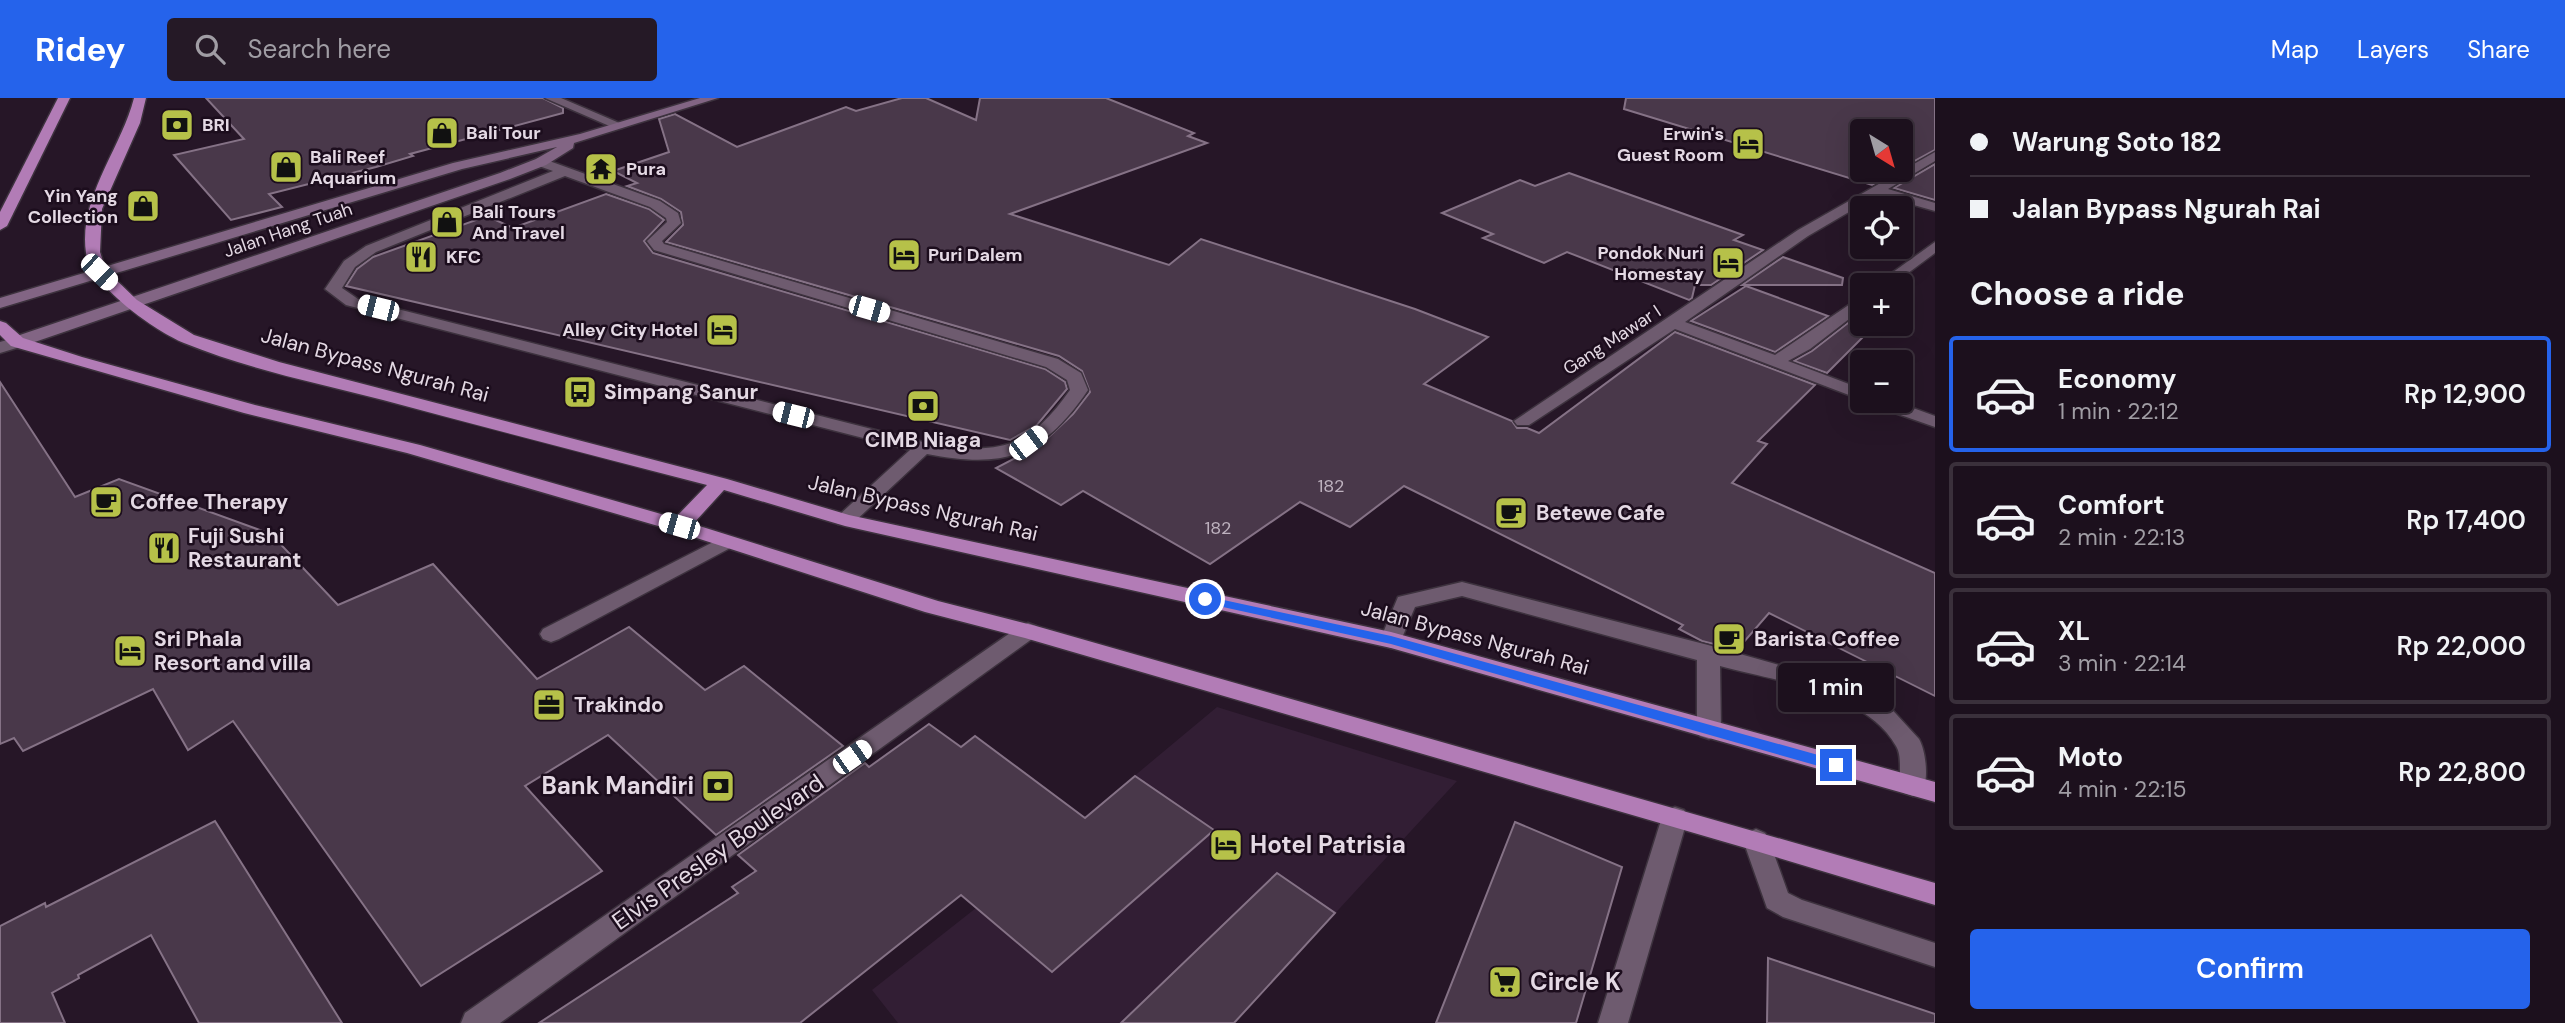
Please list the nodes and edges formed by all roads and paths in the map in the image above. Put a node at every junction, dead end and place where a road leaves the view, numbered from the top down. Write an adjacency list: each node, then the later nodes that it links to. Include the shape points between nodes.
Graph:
1 (64, 98): 12 (highway)
2 (140, 98): 14 (highway, via 95,209 92,240)
3 (551, 98): 5 (street)
4 (712, 98): 5 (main road, Jalan Hang Tuah)
5 (618, 125): 6 (main road, Jalan Hang Tuah)
6 (583, 136): 8 (main road, Jalan Hang Tuah); 14 (main road, Jalan Hang Tuah, via 458,166)
7 (1935, 156): 10 (street, Gang Mawar I)
8 (541, 162): 9 (street); 17 (main road, Jalan Hang Tuah)
9 (565, 171): 27 (street, via 654,204 673,216 674,223 654,240 659,247 1052,362 1075,377 1079,390 1069,406 1046,429 1013,451 975,457); 27 (street, via 371,249 349,264 333,289 352,302)
10 (1876, 190): 11 (street); 19 (street, Gang Mawar I, via 1803,233)
11 (1935, 207)
12 (0, 226)
13 (1935, 246): 15 (street)
14 (99, 272): 16 (main road, Jalan Hang Tuah); 17 (highway, Jalan Bypass Ngurah Rai)
15 (1899, 273)
16 (0, 303)
17 (131, 303): 21 (main road, Jalan Hang Tuah); 28 (highway, Jalan Bypass Ngurah Rai, via 188,339 273,366)
18 (1850, 310): 22 (street)
19 (1673, 323): 22 (street); 25 (street, Gang Mawar I)
20 (0, 326): 21 (highway)
21 (8, 345): 30 (highway, via 413,449)
22 (1776, 361): 23 (street)
23 (1850, 391)
24 (1911, 413): 26 (street)
25 (1523, 421)
26 (1935, 422)
27 (923, 448): 29 (street)
28 (720, 482): 29 (highway, Jalan Bypass Ngurah Rai); 30 (highway)
29 (845, 520): 34 (highway, Jalan Bypass Ngurah Rai)
30 (679, 526): 31 (highway)
31 (725, 541): 32 (highway, via 933,607); 33 (street)
32 (1028, 631): 38 (highway); 42 (street, Elvis Presley Boulevard)
33 (551, 634)
34 (1391, 640): 35 (street, via 1406,602 1462,589); 36 (highway, Jalan Bypass Ngurah Rai)
35 (1708, 653): 36 (street); 37 (street, via 1845,692 1878,709 1910,745)
36 (1709, 730): 37 (highway, Jalan Bypass Ngurah Rai)
37 (1924, 789)
38 (1675, 817): 39 (highway); 43 (street)
39 (1756, 840): 40 (highway); 41 (street, via 1777,900)
40 (1935, 894)
41 (1935, 955)
42 (476, 1023)
43 (1613, 1023)

